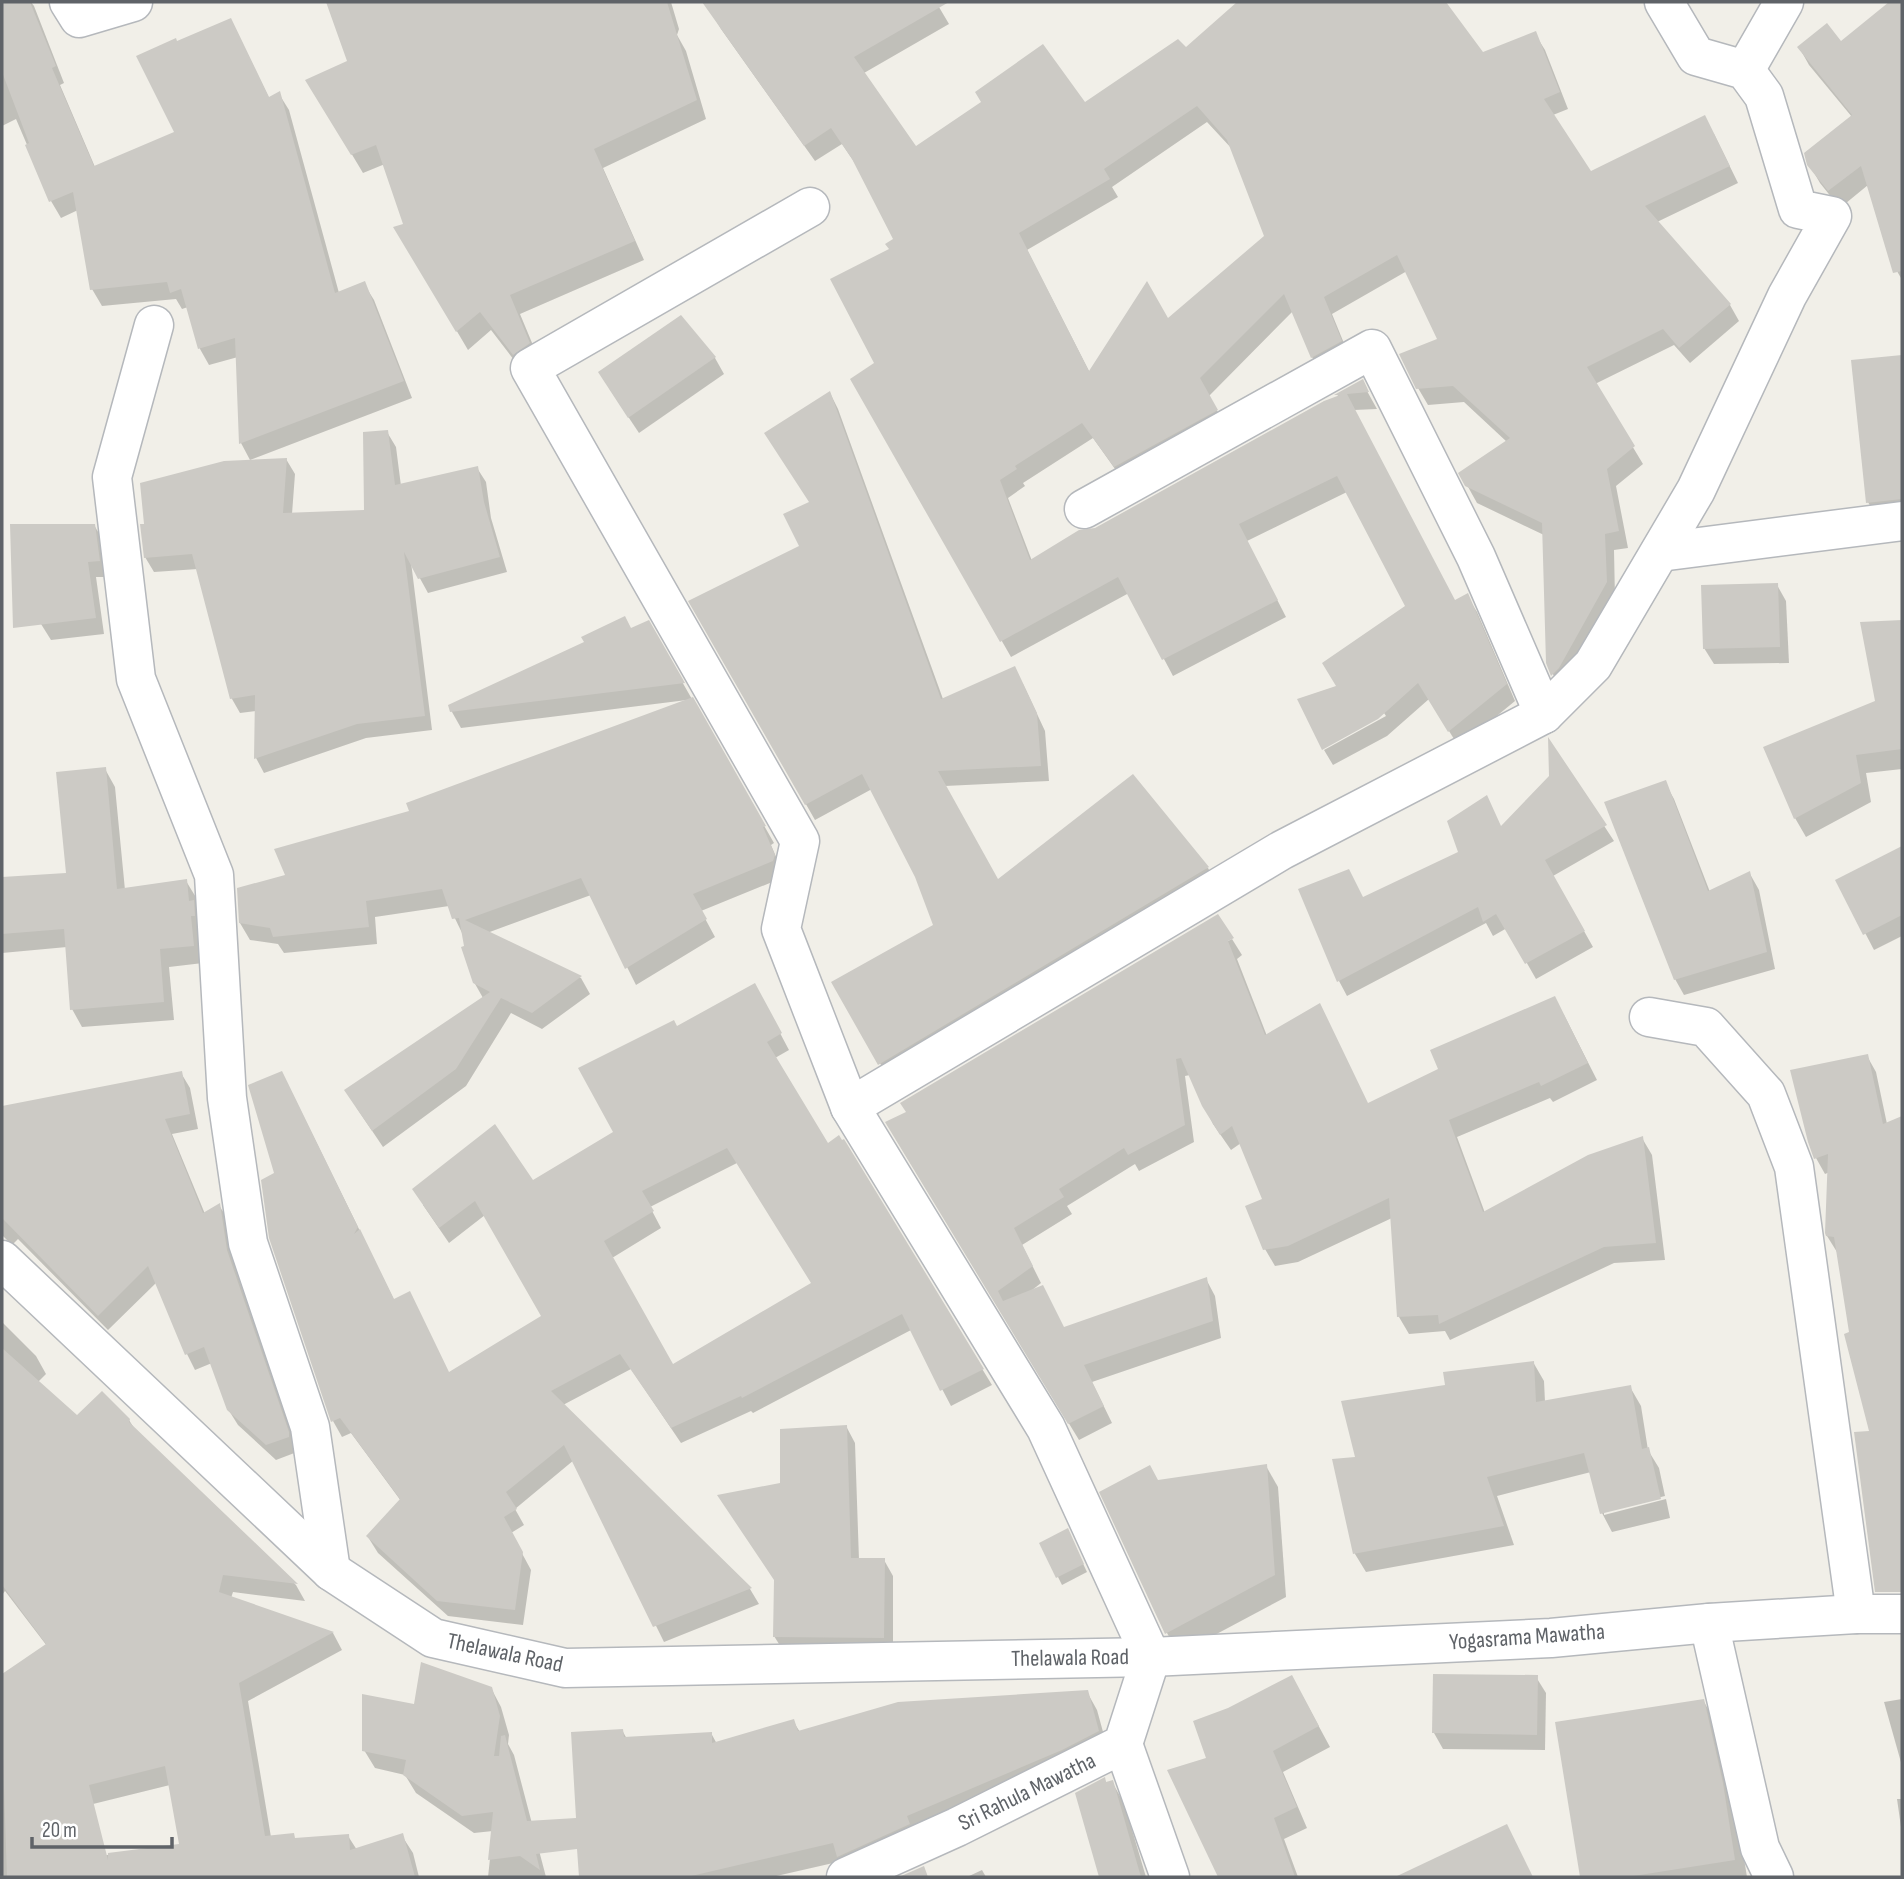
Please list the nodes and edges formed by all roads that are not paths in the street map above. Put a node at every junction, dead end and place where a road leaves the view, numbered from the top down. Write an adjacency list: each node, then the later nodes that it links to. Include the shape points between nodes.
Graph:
1 (69, 2): 2 (street, via 79,18)
2 (133, 2)
3 (1664, 2): 5 (street, via 1696,56)
4 (1784, 2): 5 (street)
5 (1745, 70): 10 (street, via 1764,96 1798,209 1832,216 1787,296 1696,490)
6 (810, 207): 13 (street, via 530,369 800,841 781,929)
7 (154, 325): 15 (street, via 112,477 136,679 214,875 227,1097 247,1243 310,1427)
8 (1084, 509): 11 (street, via 1372,349 1476,558)
9 (1902, 521): 10 (street)
10 (1660, 552): 11 (street, via 1593,665)
11 (1544, 714): 13 (street, via 1282,850)
12 (1649, 1017): 16 (street, via 1706,1027 1766,1094 1794,1167)
13 (850, 1107): 19 (street, via 1046,1428)
14 (2, 1260): 15 (street, Thelawala Road)
15 (331, 1571): 19 (street, Thelawala Road, via 433,1637 565,1668)
16 (1856, 1614): 17 (street, Yogasrama Mawatha); 18 (street, Yogasrama Mawatha)
17 (1902, 1614)
18 (1709, 1623): 19 (street, Yogasrama Mawatha, via 1551,1637); 24 (street, via 1760,1848)
19 (1151, 1657): 20 (street, Sri Rahula Mawatha)
20 (1124, 1744): 21 (street, Sri Rahula Mawatha); 23 (street)
21 (905, 1865): 22 (street, Sri Rahula Mawatha)
22 (846, 1877)
23 (1170, 1877)
24 (1774, 1877)

